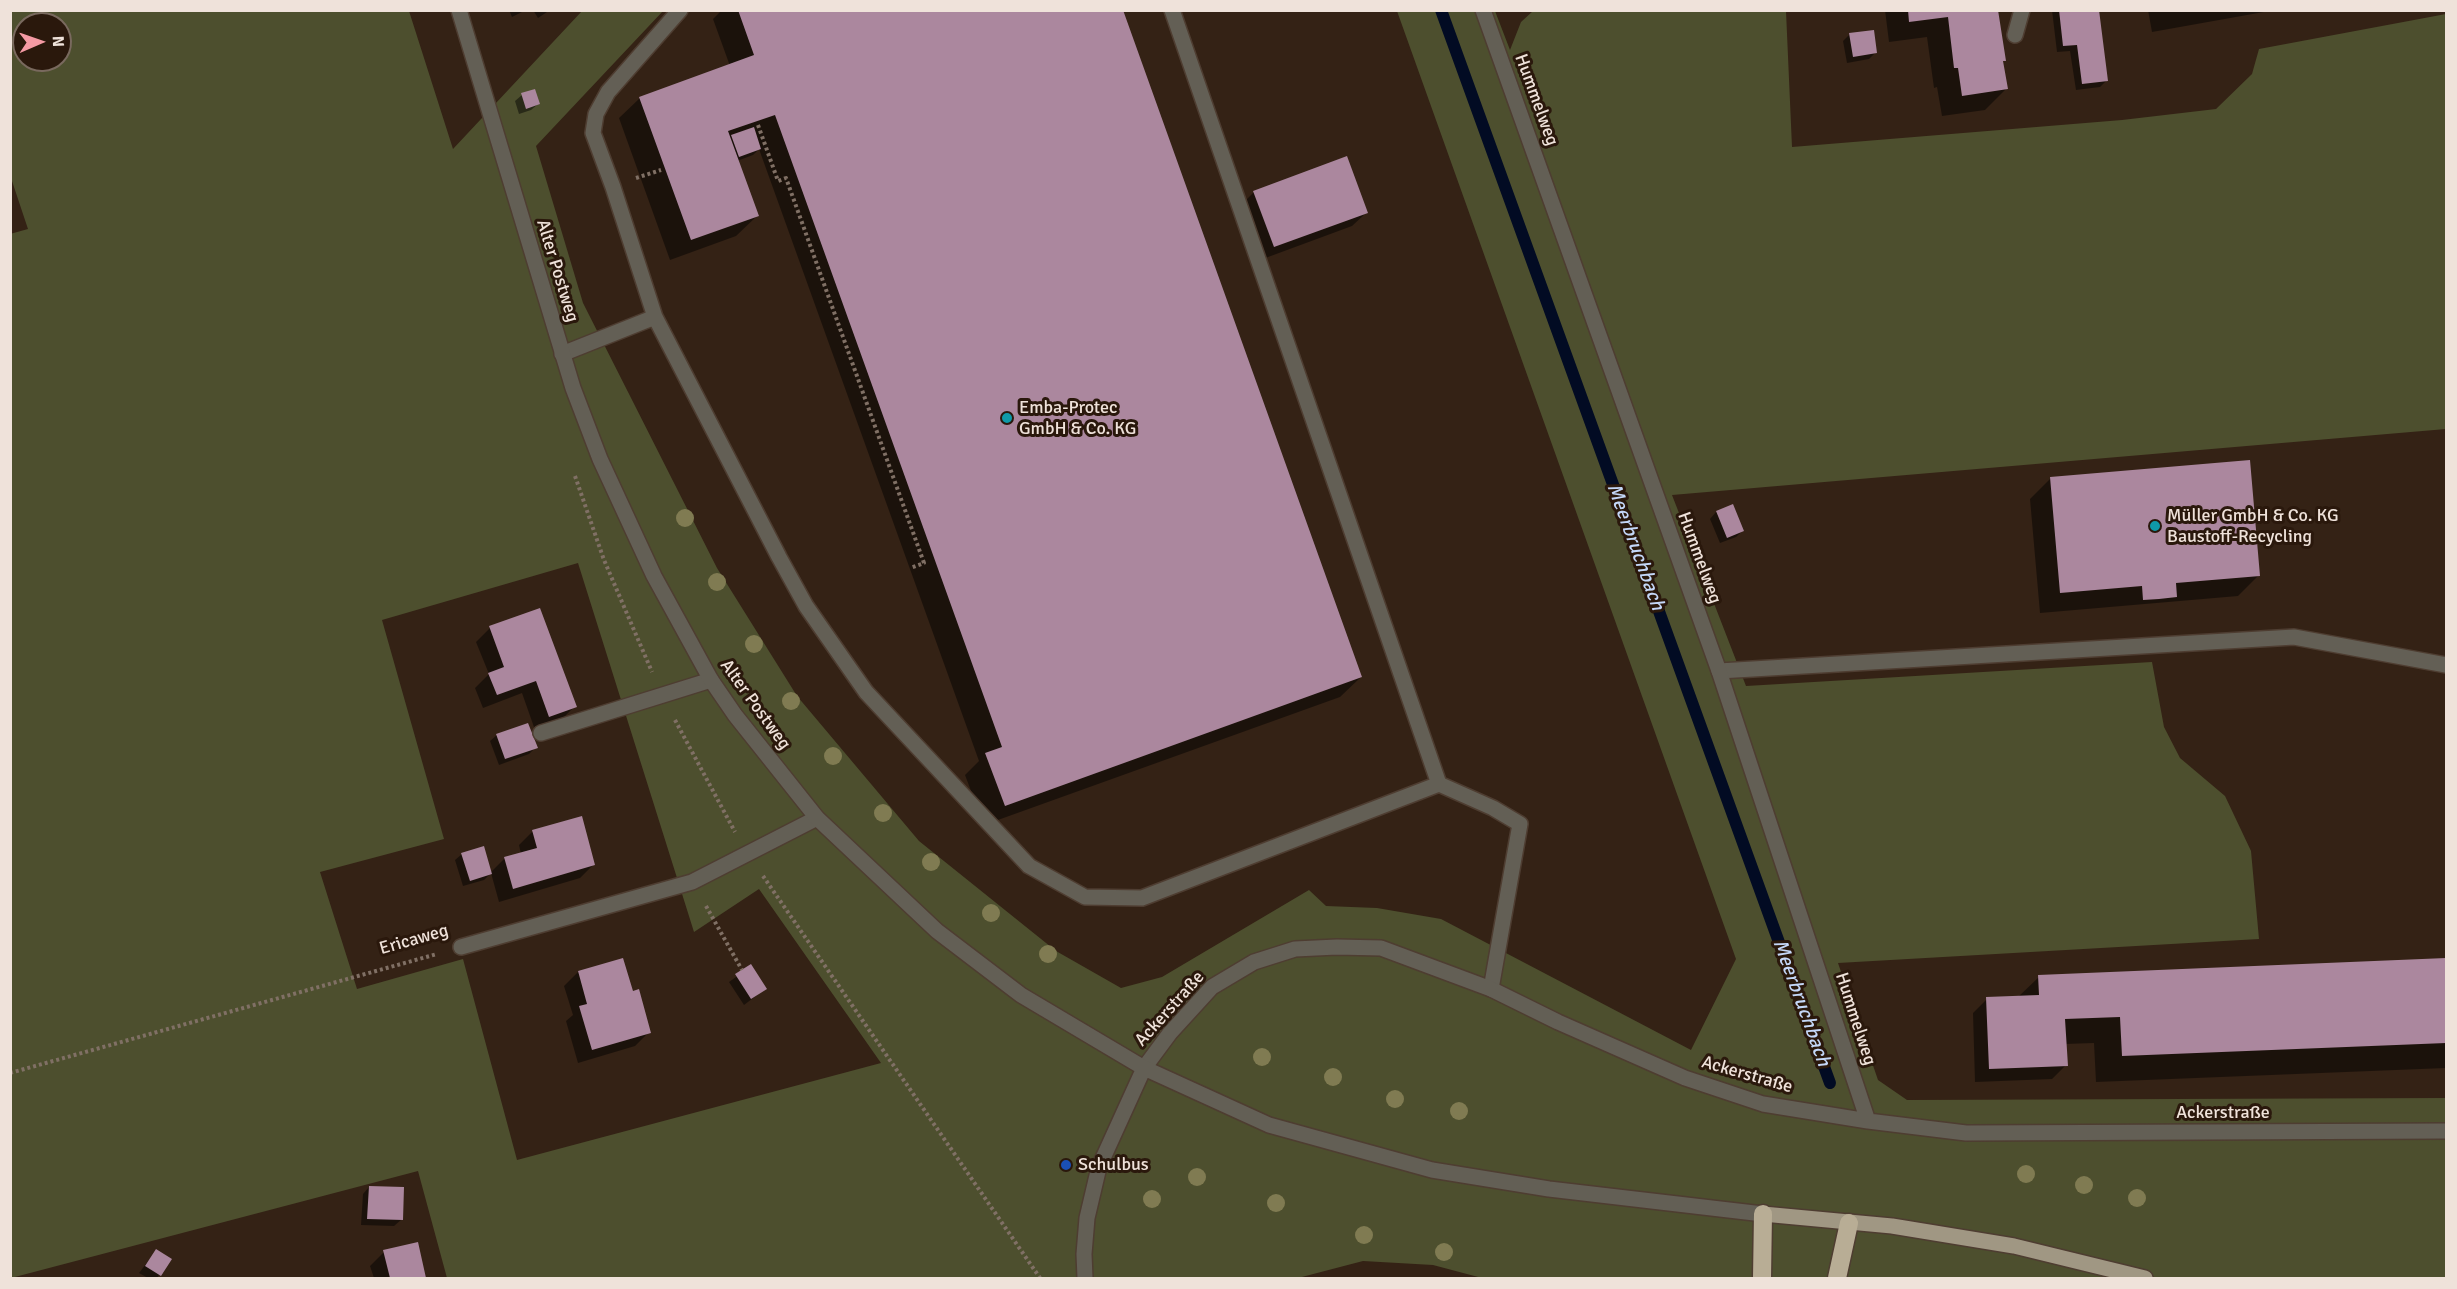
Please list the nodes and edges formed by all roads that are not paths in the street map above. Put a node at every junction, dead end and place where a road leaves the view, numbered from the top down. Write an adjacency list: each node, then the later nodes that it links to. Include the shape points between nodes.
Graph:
1 (459, 10): 8 (street, Alter Postweg)
2 (680, 10): 7 (street, via 608,92 596,114 593,133)
3 (1172, 10): 13 (street)
4 (1483, 10): 10 (street, Hummelweg)
5 (2022, 10): 6 (street)
6 (2015, 35)
7 (655, 317): 8 (street); 13 (street, via 806,606 866,692 1029,866 1085,897 1142,898)
8 (562, 354): 11 (street, Alter Postweg, via 600,459 654,576)
9 (2446, 665): 10 (street, via 2294,637)
10 (1719, 671): 18 (street, Hummelweg)
11 (711, 680): 12 (street); 14 (street, Alter Postweg)
12 (541, 733)
13 (1439, 784): 16 (street, via 1520,824)
14 (817, 818): 15 (street, Ericaweg, via 692,882); 17 (street, Alter Postweg, via 937,931 1021,995)
15 (461, 947)
16 (1491, 989): 17 (street, Ackerstraße, via 1381,948 1295,949 1254,962 1212,987); 18 (street, Ackerstraße, via 1696,1081 1763,1104)
17 (1144, 1068): 20 (street, Alter Postweg, via 1269,1125 1432,1170 1560,1191); 22 (street, via 1099,1167 1087,1218)
18 (1868, 1122): 19 (street, Ackerstraße, via 1966,1133)
19 (2446, 1131)
20 (1763, 1214): 21 (main road); 23 (highway)
21 (1849, 1222): 24 (highway); 25 (main road, via 2014,1246)
22 (1085, 1278)
23 (1762, 1278)
24 (1837, 1278)
25 (2145, 1278)

